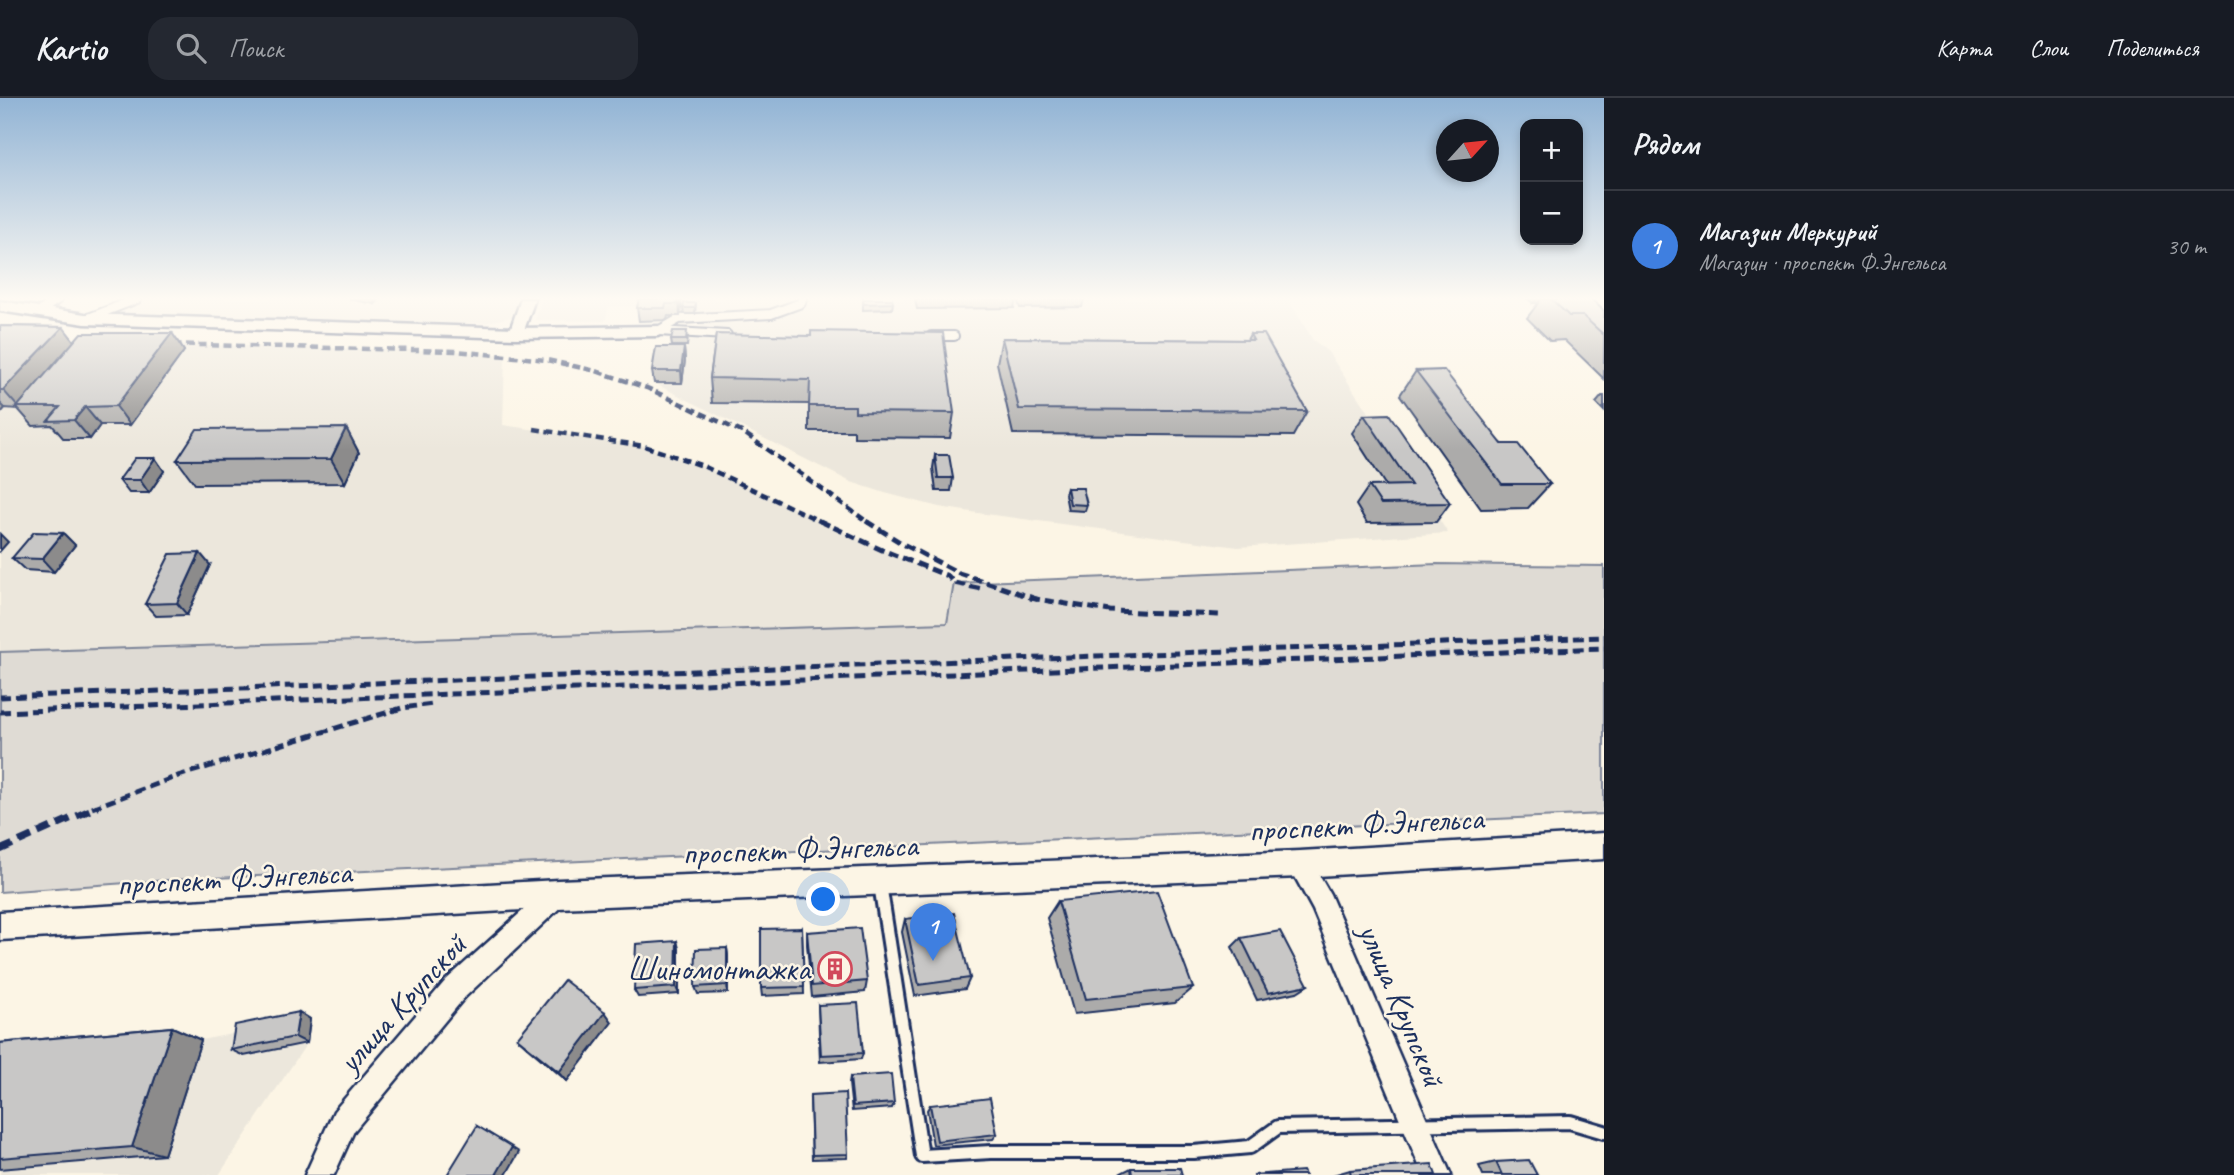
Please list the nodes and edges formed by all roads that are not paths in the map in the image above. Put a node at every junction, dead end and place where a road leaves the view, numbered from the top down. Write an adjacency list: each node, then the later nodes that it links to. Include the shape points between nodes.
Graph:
1 (1604, 846): 2 (street, проспект Ф.Энгельса)
2 (1300, 864): 3 (street, проспект Ф.Энгельса); 6 (street, улица Крупской, via 1322,902)
3 (880, 881): 4 (street, проспект Ф.Энгельса); 6 (lane, via 922,1156 1194,1152 1250,1147 1278,1127)
4 (558, 894): 5 (street, проспект Ф.Энгельса); 8 (street, улица Крупской, via 455,989 344,1121)
5 (0, 926)
6 (1414, 1125): 7 (lane, via 1570,1122); 9 (street, улица Крупской)
7 (1604, 1132)
8 (320, 1175)
9 (1437, 1175)

